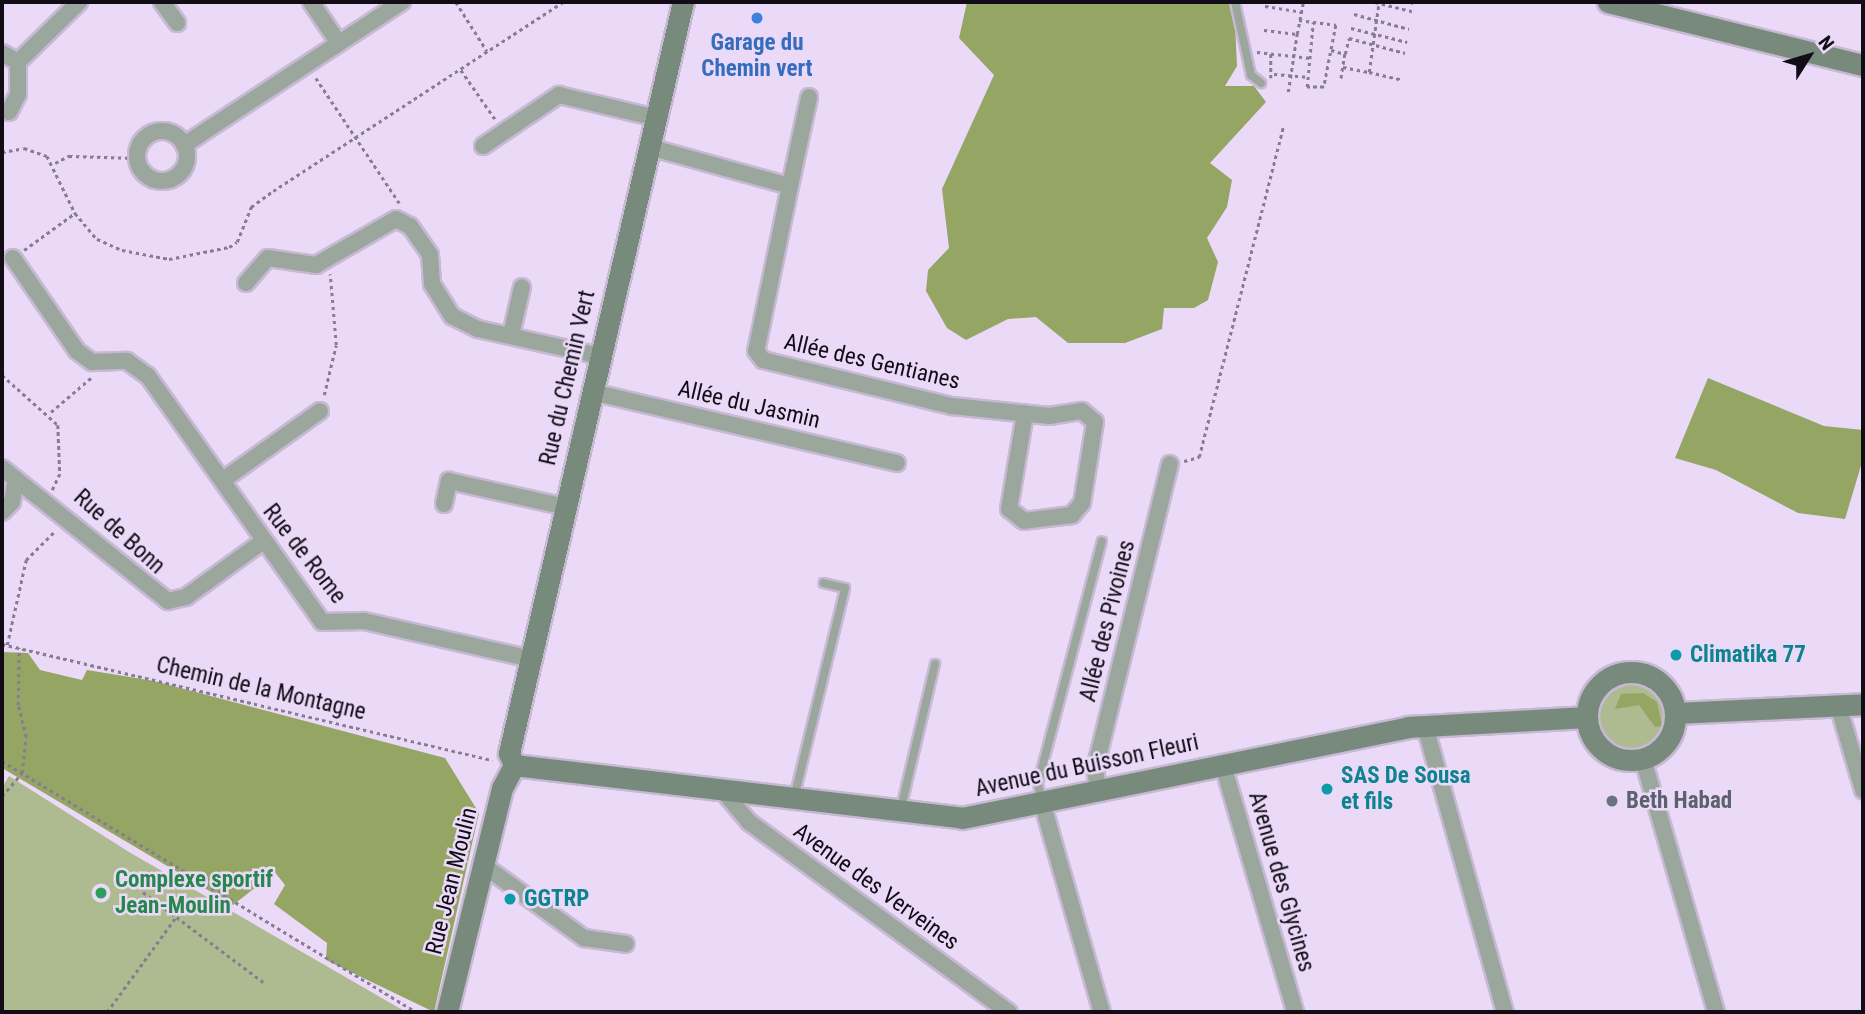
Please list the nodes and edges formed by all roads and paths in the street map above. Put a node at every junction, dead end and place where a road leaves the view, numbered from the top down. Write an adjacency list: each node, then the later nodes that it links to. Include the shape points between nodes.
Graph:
1 (79, 2): 37 (street)
2 (162, 2): 19 (street)
3 (311, 2): 26 (street)
4 (402, 2): 26 (street)
5 (456, 2): 29 (path)
6 (563, 2): 29 (path)
7 (683, 2): 52 (street, Rue du Chemin Vert)
8 (1235, 2): 30 (lane)
9 (1303, 2): 14 (path)
10 (1378, 2): 13 (path); 16 (path)
11 (1608, 2): 39 (street)
12 (1265, 6): 14 (path)
13 (1412, 11)
14 (1301, 12): 17 (path)
15 (1354, 13): 16 (path)
16 (1377, 19): 21 (path); 23 (path)
17 (1299, 20): 18 (path); 24 (path)
18 (1313, 22): 28 (path, via 1336,25); 36 (path)
19 (177, 23)
20 (1351, 28): 23 (path)
21 (1409, 29)
22 (1264, 30): 24 (path)
23 (1375, 33): 25 (path); 27 (path)
24 (1297, 34): 35 (path)
25 (1407, 42)
26 (338, 43): 38 (street)
27 (1373, 45): 32 (path); 34 (path, via 1349,38); 42 (path)
28 (1331, 50): 34 (path); 45 (path, via 1324,87 1307,88)
29 (487, 51): 41 (path)
30 (1247, 51): 33 (path); 48 (lane, via 1254,83)
31 (2, 53): 37 (street)
32 (1405, 53)
33 (1271, 54): 35 (path); 43 (path)
34 (1345, 54): 40 (path)
35 (1293, 56): 36 (path); 44 (path)
36 (1311, 58): 45 (path)
37 (18, 62): 51 (street, via 18,94)
38 (307, 64): 55 (path); 56 (street)
39 (1863, 65)
40 (1343, 67): 42 (path); 46 (path)
41 (461, 70): 54 (path); 55 (path)
42 (1369, 72): 47 (path)
43 (1272, 74): 44 (path); 48 (path)
44 (1290, 76): 45 (path); 49 (path)
45 (1309, 77)
46 (1341, 79)
47 (1400, 79)
48 (1261, 83)
49 (1288, 92)
50 (809, 97): 62 (street, Allée des Gentianes)
51 (9, 112)
52 (656, 118): 54 (street, via 559,95); 58 (street, Rue du Chemin Vert)
53 (1283, 127): 78 (path, via 1199,457)
54 (505, 132): 57 (street)
55 (356, 137): 63 (path, via 251,207 237,242 229,247 152,259 97,239); 64 (path, via 400,204)
56 (184, 145): 60 (street, via 172,133 155,132 141,141); 60 (street, via 187,161 173,180 149,178)
57 (483, 146)
58 (649, 147): 62 (street); 70 (street, Rue du Chemin Vert)
59 (2, 152): 61 (path, via 24,148)
60 (136, 158): 61 (path, via 69,156)
61 (55, 163): 63 (path)
62 (790, 186): 76 (street, Allée des Gentianes, via 756,351 763,360 952,406)
63 (75, 213): 66 (path)
64 (399, 220): 65 (street, via 387,220); 69 (street, via 430,255 432,284 452,316)
65 (327, 257): 67 (street, via 310,266 263,260); 74 (path, via 336,345)
66 (13, 258): 71 (street, Rue de Rome, via 78,351 92,362)
67 (246, 283)
68 (522, 287): 69 (street)
69 (511, 335): 70 (street)
70 (600, 356): 73 (street, Rue du Chemin Vert)
71 (107, 361): 75 (path); 81 (street, Rue de Rome, via 127,361 148,376)
72 (2, 375): 75 (path)
73 (592, 392): 77 (street, Allée du Jasmin); 84 (street, Rue du Chemin Vert)
74 (320, 411): 81 (street)
75 (51, 412): 82 (path, via 58,425 60,474)
76 (1026, 414): 76 (street, Allée des Gentianes, via 1082,411 1095,422 1094,455 1082,503 1072,516 1024,521 1009,509)
77 (897, 463)
78 (1170, 464): 105 (street, Allée des Pivoines, via 1094,769)
79 (2, 467): 80 (street, Rue de Bonn)
80 (16, 479): 82 (street, Rue de Bonn); 85 (street, via 12,502)
81 (223, 480): 88 (street, Rue de Rome)
82 (47, 500): 86 (street, Rue de Bonn)
83 (444, 504): 84 (street, via 449,481)
84 (566, 507): 93 (street, Rue du Chemin Vert)
85 (2, 512)
86 (67, 516): 88 (street, Rue de Bonn, via 168,601 186,597); 91 (path, via 26,560)
87 (1102, 541): 110 (lane, via 1038,783)
88 (262, 542): 93 (street, Rue de Rome, via 322,622 364,621)
89 (824, 583): 109 (lane, via 845,588)
90 (2, 644): 91 (path, Chemin de la Montagne)
91 (7, 645): 92 (path, Chemin de la Montagne)
92 (19, 648): 102 (path, Chemin de la Montagne); 104 (path, via 18,705 26,737)
93 (531, 659): 102 (street, Rue du Chemin Vert, via 509,754)
94 (935, 664): 111 (lane)
95 (1863, 704): 96 (street)
96 (1839, 705): 97 (street); 106 (street)
97 (1675, 713): 98 (street, via 1658,681 1622,672 1592,693); 100 (street, via 1667,742)
98 (1586, 718): 99 (street, Avenue du Buisson Fleuri); 100 (street, via 1604,752)
99 (1425, 726): 103 (street, Avenue du Buisson Fleuri); 123 (street)
100 (1643, 759): 124 (street)
101 (2, 761): 104 (path)
102 (514, 765): 107 (street, Avenue du Buisson Fleuri); 112 (street, Rue Jean Moulin, via 502,788)
103 (1223, 765): 105 (street, Avenue du Buisson Fleuri); 122 (street, Avenue des Glycines)
104 (22, 774): 108 (path); 118 (path)
105 (1098, 790): 110 (street, Avenue du Buisson Fleuri)
106 (1863, 790)
107 (723, 791): 109 (street, Avenue du Buisson Fleuri); 120 (street, Avenue des Verveines, via 749,822)
108 (2, 796)
109 (794, 799): 111 (street, Avenue du Buisson Fleuri)
110 (1042, 802): 111 (street, Avenue du Buisson Fleuri, via 962,818); 121 (street)
111 (900, 811)
112 (484, 865): 115 (street, via 584,938); 119 (street, Rue Jean Moulin)
113 (143, 892): 114 (path)
114 (176, 917): 116 (path); 117 (path)
115 (626, 944)
116 (266, 984)
117 (107, 1012)
118 (416, 1012)
119 (447, 1012)
120 (1009, 1012)
121 (1102, 1012)
122 (1295, 1012)
123 (1505, 1012)
124 (1716, 1012)

